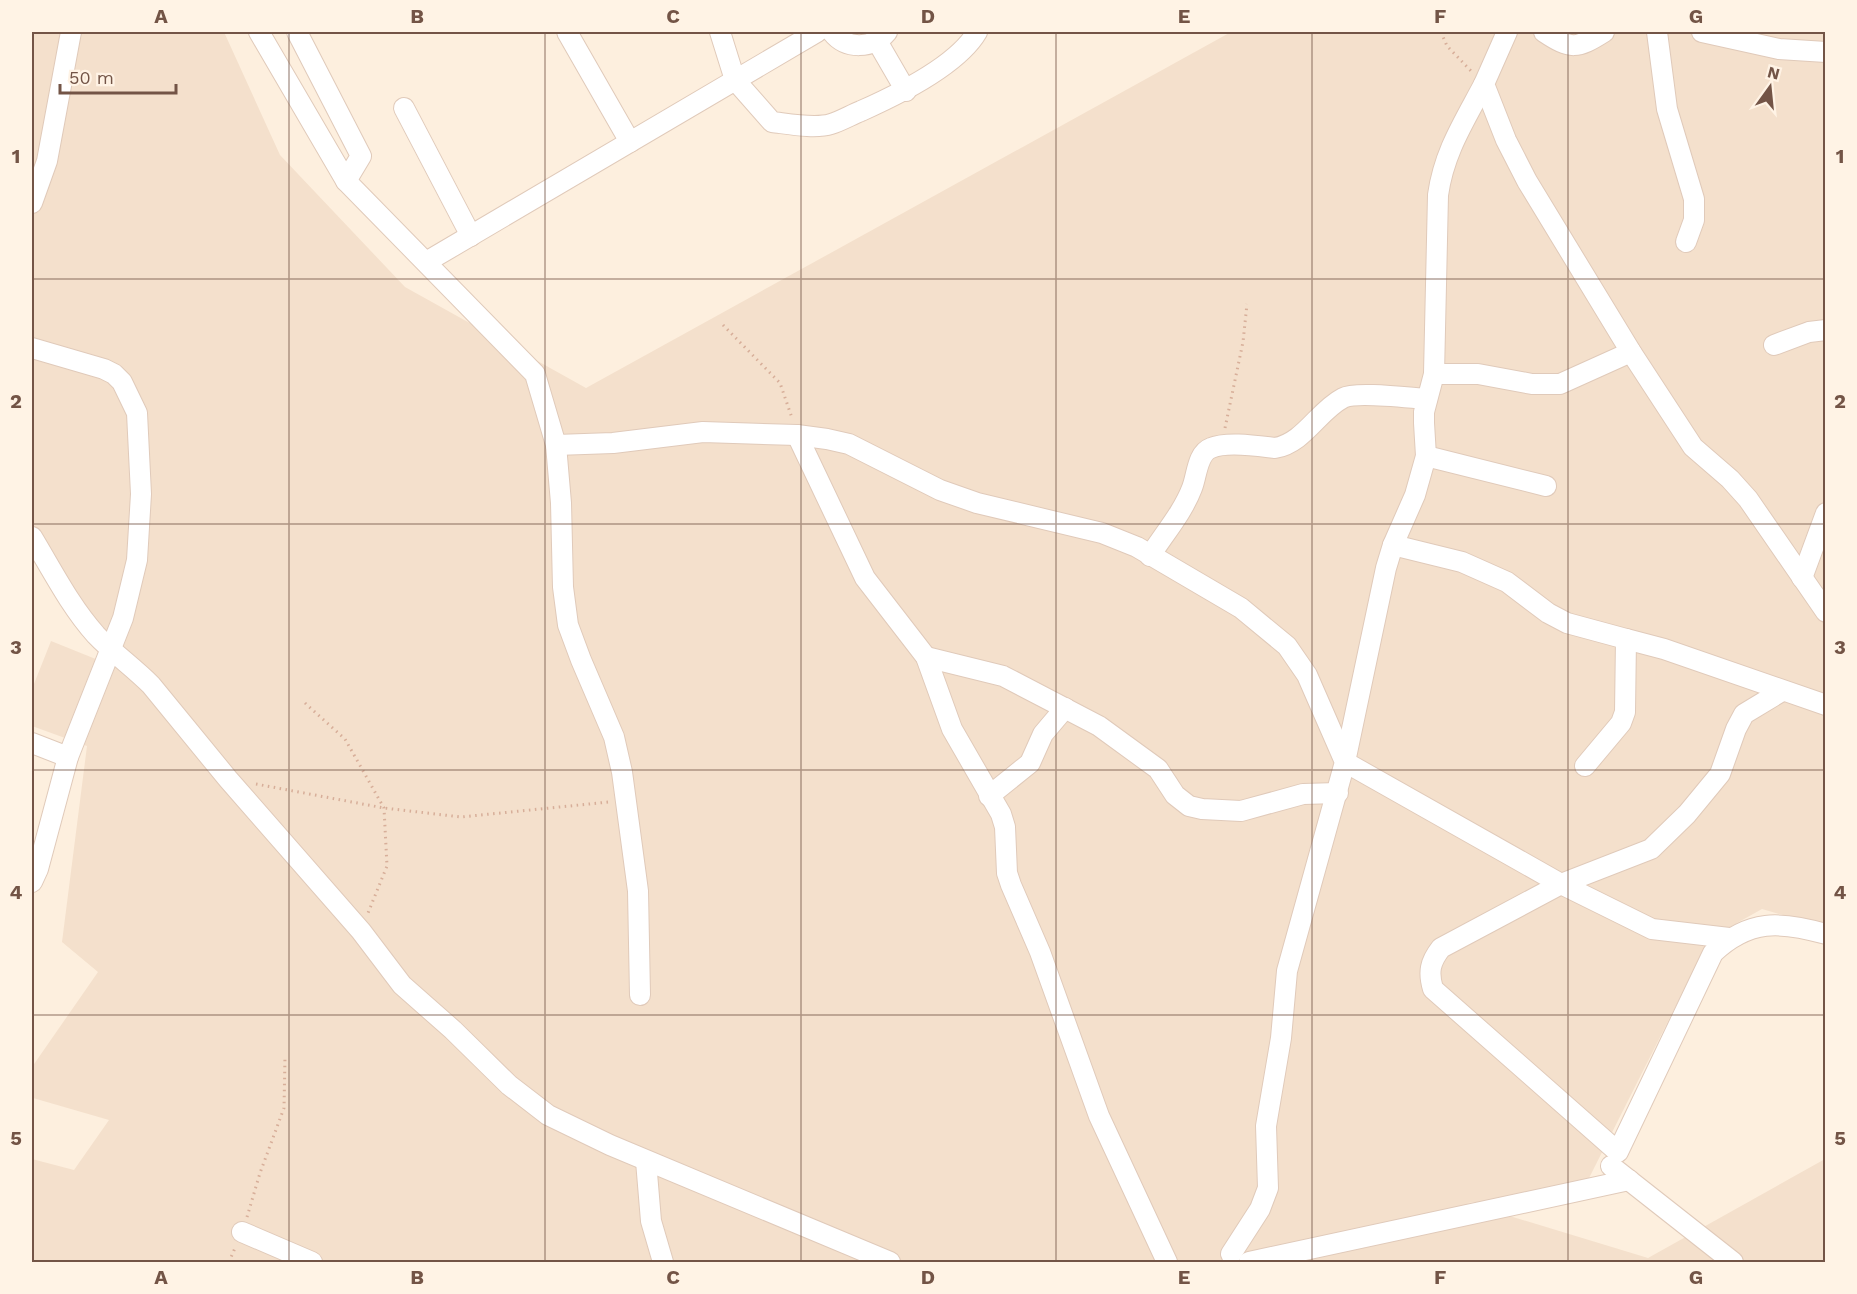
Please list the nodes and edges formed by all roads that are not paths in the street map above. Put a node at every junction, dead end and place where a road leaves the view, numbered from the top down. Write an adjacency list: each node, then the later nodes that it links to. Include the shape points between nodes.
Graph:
1 (71, 32): 22 (street, via 47,161)
2 (259, 32): 21 (street)
3 (297, 32): 21 (street, via 361,156)
4 (567, 32): 20 (street)
5 (720, 32): 16 (street)
6 (817, 32): 16 (street)
7 (832, 32): 14 (street, via 855,45 866,45)
8 (977, 32): 18 (street, via 955,57)
9 (1507, 32): 17 (street)
10 (1544, 32): 11 (street, via 1572,46 1585,44)
11 (1604, 32)
12 (1657, 32): 24 (street, via 1667,109 1694,199 1694,220)
13 (1702, 32): 15 (street, via 1779,49)
14 (882, 36): 18 (street)
15 (1826, 52)
16 (735, 80): 18 (street, via 772,122 800,125 830,125); 20 (street)
17 (1484, 84): 29 (street, via 1527,180); 30 (street, via 1441,173)
18 (906, 91)
19 (404, 108): 23 (street)
20 (630, 142): 23 (street)
21 (346, 180): 25 (street)
22 (32, 203)
23 (471, 236): 25 (street)
24 (1686, 242)
25 (426, 262): 33 (street, via 535,374)
26 (1826, 330): 27 (street)
27 (1774, 345)
28 (32, 348): 43 (street, via 111,372 122,382 137,412 141,494 137,560)
29 (1631, 352): 30 (street, via 1560,384 1532,384 1478,374); 40 (street, via 1693,447 1748,499)
30 (1434, 374): 31 (street)
31 (1427, 399): 34 (street); 39 (street, via 1350,396 1337,402 1284,446 1221,444 1210,448 1203,454 1185,502)
32 (797, 435): 33 (street, via 704,432); 39 (street, via 849,444 950,493 1102,533); 44 (street, via 865,579)
33 (556, 445): 58 (street, via 568,624 614,737 622,772 638,891)
34 (1426, 456): 35 (street); 38 (street, via 1415,495)
35 (1546, 486)
36 (1826, 513): 40 (street)
37 (32, 537): 43 (street, via 81,617)
38 (1393, 545): 42 (street, via 1462,562 1507,582 1567,622); 50 (street)
39 (1150, 556): 50 (street, via 1241,608 1287,646 1307,675)
40 (1802, 578): 41 (street)
41 (1826, 612)
42 (1626, 639): 45 (street); 51 (street, via 1625,712 1621,723)
43 (111, 651): 49 (street); 59 (street, via 151,685 361,931 402,985 509,1085 548,1115)
44 (926, 657): 47 (street, via 1003,676); 53 (street, via 952,729)
45 (1782, 691): 46 (street); 55 (street, via 1744,714 1720,774 1651,849)
46 (1826, 705)
47 (1065, 708): 52 (street, via 1140,754 1158,770 1175,795 1190,806 1241,811 1303,794); 53 (street, via 1043,734 1030,763)
48 (32, 743): 49 (street)
49 (68, 757): 54 (street)
50 (1345, 762): 52 (street); 55 (street)
51 (1585, 766)
52 (1338, 793): 63 (street, via 1287,970 1281,1038 1266,1126 1268,1188 1260,1209)
53 (989, 796): 67 (street, via 1005,827 1011,885 1040,952 1099,1116)
54 (32, 882)
55 (1562, 884): 57 (street, via 1652,929); 57 (street, via 1441,948 1432,958 1429,975 1433,989 1618,1152 1713,953)
56 (1826, 934): 57 (street, via 1770,924)
57 (1729, 938)
58 (640, 995)
59 (646, 1161): 65 (street, via 651,1221); 66 (street)
60 (1611, 1166): 61 (street)
61 (1629, 1180): 68 (street); 69 (street)
62 (242, 1232): 64 (street)
63 (1231, 1254)
64 (312, 1263)
65 (663, 1263)
66 (890, 1263)
67 (1167, 1263)
68 (1249, 1263)
69 (1734, 1263)

